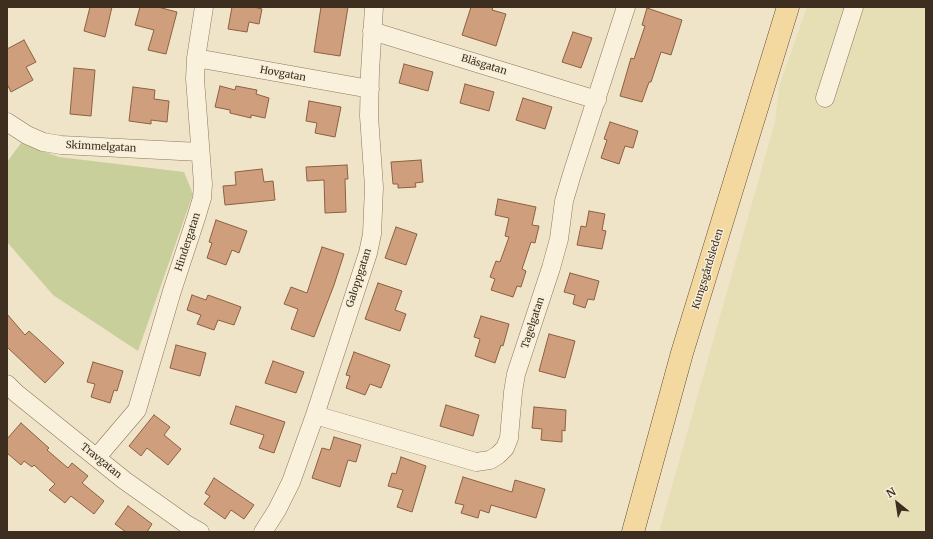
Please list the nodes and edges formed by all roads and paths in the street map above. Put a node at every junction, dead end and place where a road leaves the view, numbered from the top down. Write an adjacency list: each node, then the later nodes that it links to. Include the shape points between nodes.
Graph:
1 (204, 7): 7 (street, Hindergatan)
2 (374, 7): 6 (street, Galoppgatan)
3 (626, 7): 10 (street, Tagelgatan)
4 (788, 7): 18 (main road, Kungsgårdsleden, via 682,352)
5 (854, 7): 9 (street)
6 (372, 31): 8 (street, Galoppgatan); 10 (street, Bläsgatan)
7 (196, 58): 8 (street, Hovgatan); 12 (street, Hindergatan)
8 (370, 89): 14 (street, Galoppgatan, via 369,116 374,187 372,234)
9 (825, 98)
10 (597, 100): 14 (street, Tagelgatan, via 564,201 559,239 551,268 516,374 509,438 505,448 490,460 476,462)
11 (7, 122): 12 (street, Skimmelgatan, via 27,135 55,144)
12 (200, 152): 15 (street, Hindergatan, via 202,198 137,410)
13 (10, 394): 15 (street, Travgatan)
14 (315, 415): 17 (street, Galoppgatan, via 291,482)
15 (97, 457): 16 (street, Travgatan, via 124,480)
16 (200, 532)
17 (263, 532)
18 (633, 532)

